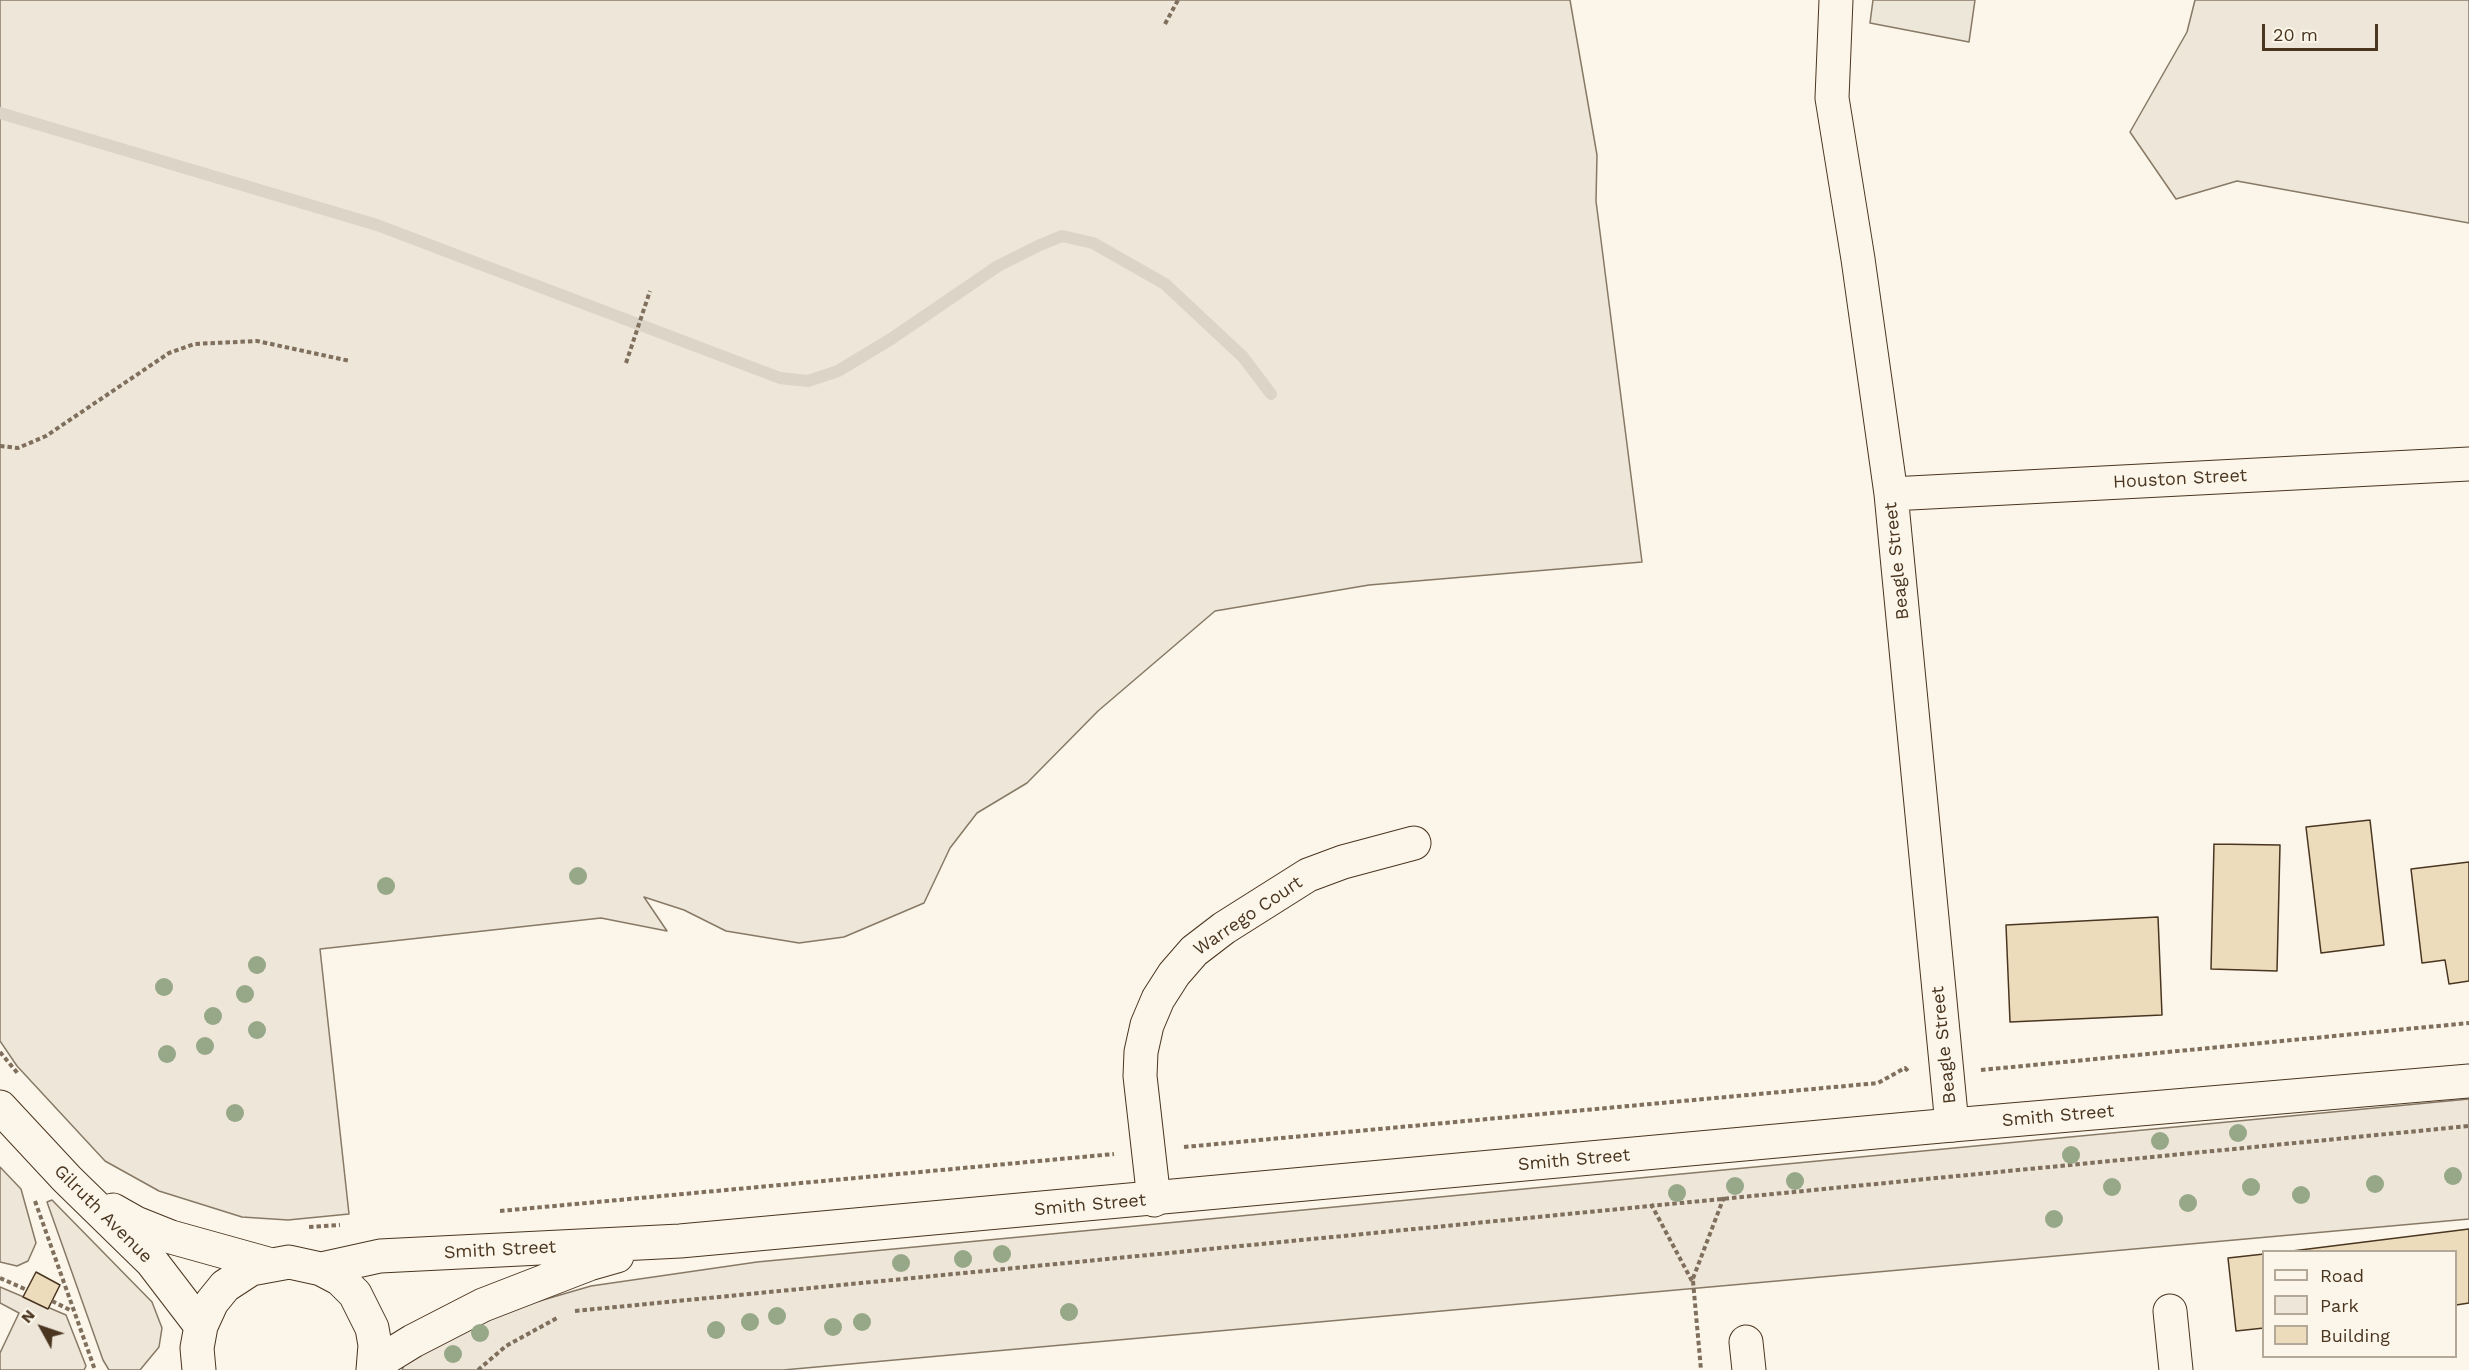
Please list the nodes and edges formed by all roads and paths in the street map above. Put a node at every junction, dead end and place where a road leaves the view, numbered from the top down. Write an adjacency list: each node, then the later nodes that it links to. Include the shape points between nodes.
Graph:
1 (1178, 0): 3 (path)
2 (1836, 0): 9 (street, Beagle Street, via 1832,98)
3 (1165, 24)
4 (650, 291): 6 (path)
5 (350, 361): 7 (path, via 257,341 194,344 160,358 46,436 18,448)
6 (626, 363)
7 (0, 446)
8 (2469, 464): 9 (street, Houston Street)
9 (1890, 494): 18 (street, Beagle Street)
10 (1414, 843): 25 (street, Warrego Court, via 1308,875 1224,928 1194,951 1174,974 1147,1025 1141,1052 1140,1076)
11 (2469, 1023): 13 (path)
12 (0, 1052): 15 (path)
13 (1970, 1070)
14 (1912, 1075): 20 (path, via 1905,1068 1878,1083)
15 (21, 1078)
16 (2469, 1082): 18 (street, Smith Street)
17 (0, 1107): 22 (street, Gilruth Avenue)
18 (1952, 1125): 25 (street, Smith Street)
19 (2469, 1126): 24 (path)
20 (1173, 1148)
21 (1126, 1152): 27 (path)
22 (67, 1179): 31 (street, via 136,1223); 41 (street, Gilruth Avenue, via 152,1262)
23 (31, 1190): 37 (path)
24 (1724, 1197): 26 (path); 34 (path)
25 (1154, 1200): 30 (street, Smith Street)
26 (1651, 1204): 34 (path); 38 (path)
27 (493, 1211)
28 (349, 1224): 29 (path)
29 (303, 1227)
30 (680, 1241): 32 (street, Smith Street, via 380,1256); 42 (street, Smith Street, via 589,1264 536,1284 442,1325)
31 (268, 1264): 32 (street, via 289,1262); 41 (street, via 251,1269 225,1286 212,1302)
32 (321, 1269): 42 (street, via 355,1294 367,1314 375,1345)
33 (0, 1278): 35 (path)
34 (1692, 1281): 45 (path)
35 (27, 1290)
36 (52, 1301): 37 (path)
37 (73, 1311): 43 (path)
38 (570, 1311)
39 (2170, 1311): 46 (street)
40 (561, 1316): 44 (path, via 506,1346)
41 (194, 1353)
42 (373, 1367)
43 (95, 1370)
44 (478, 1370)
45 (1701, 1370)
46 (2176, 1370)

